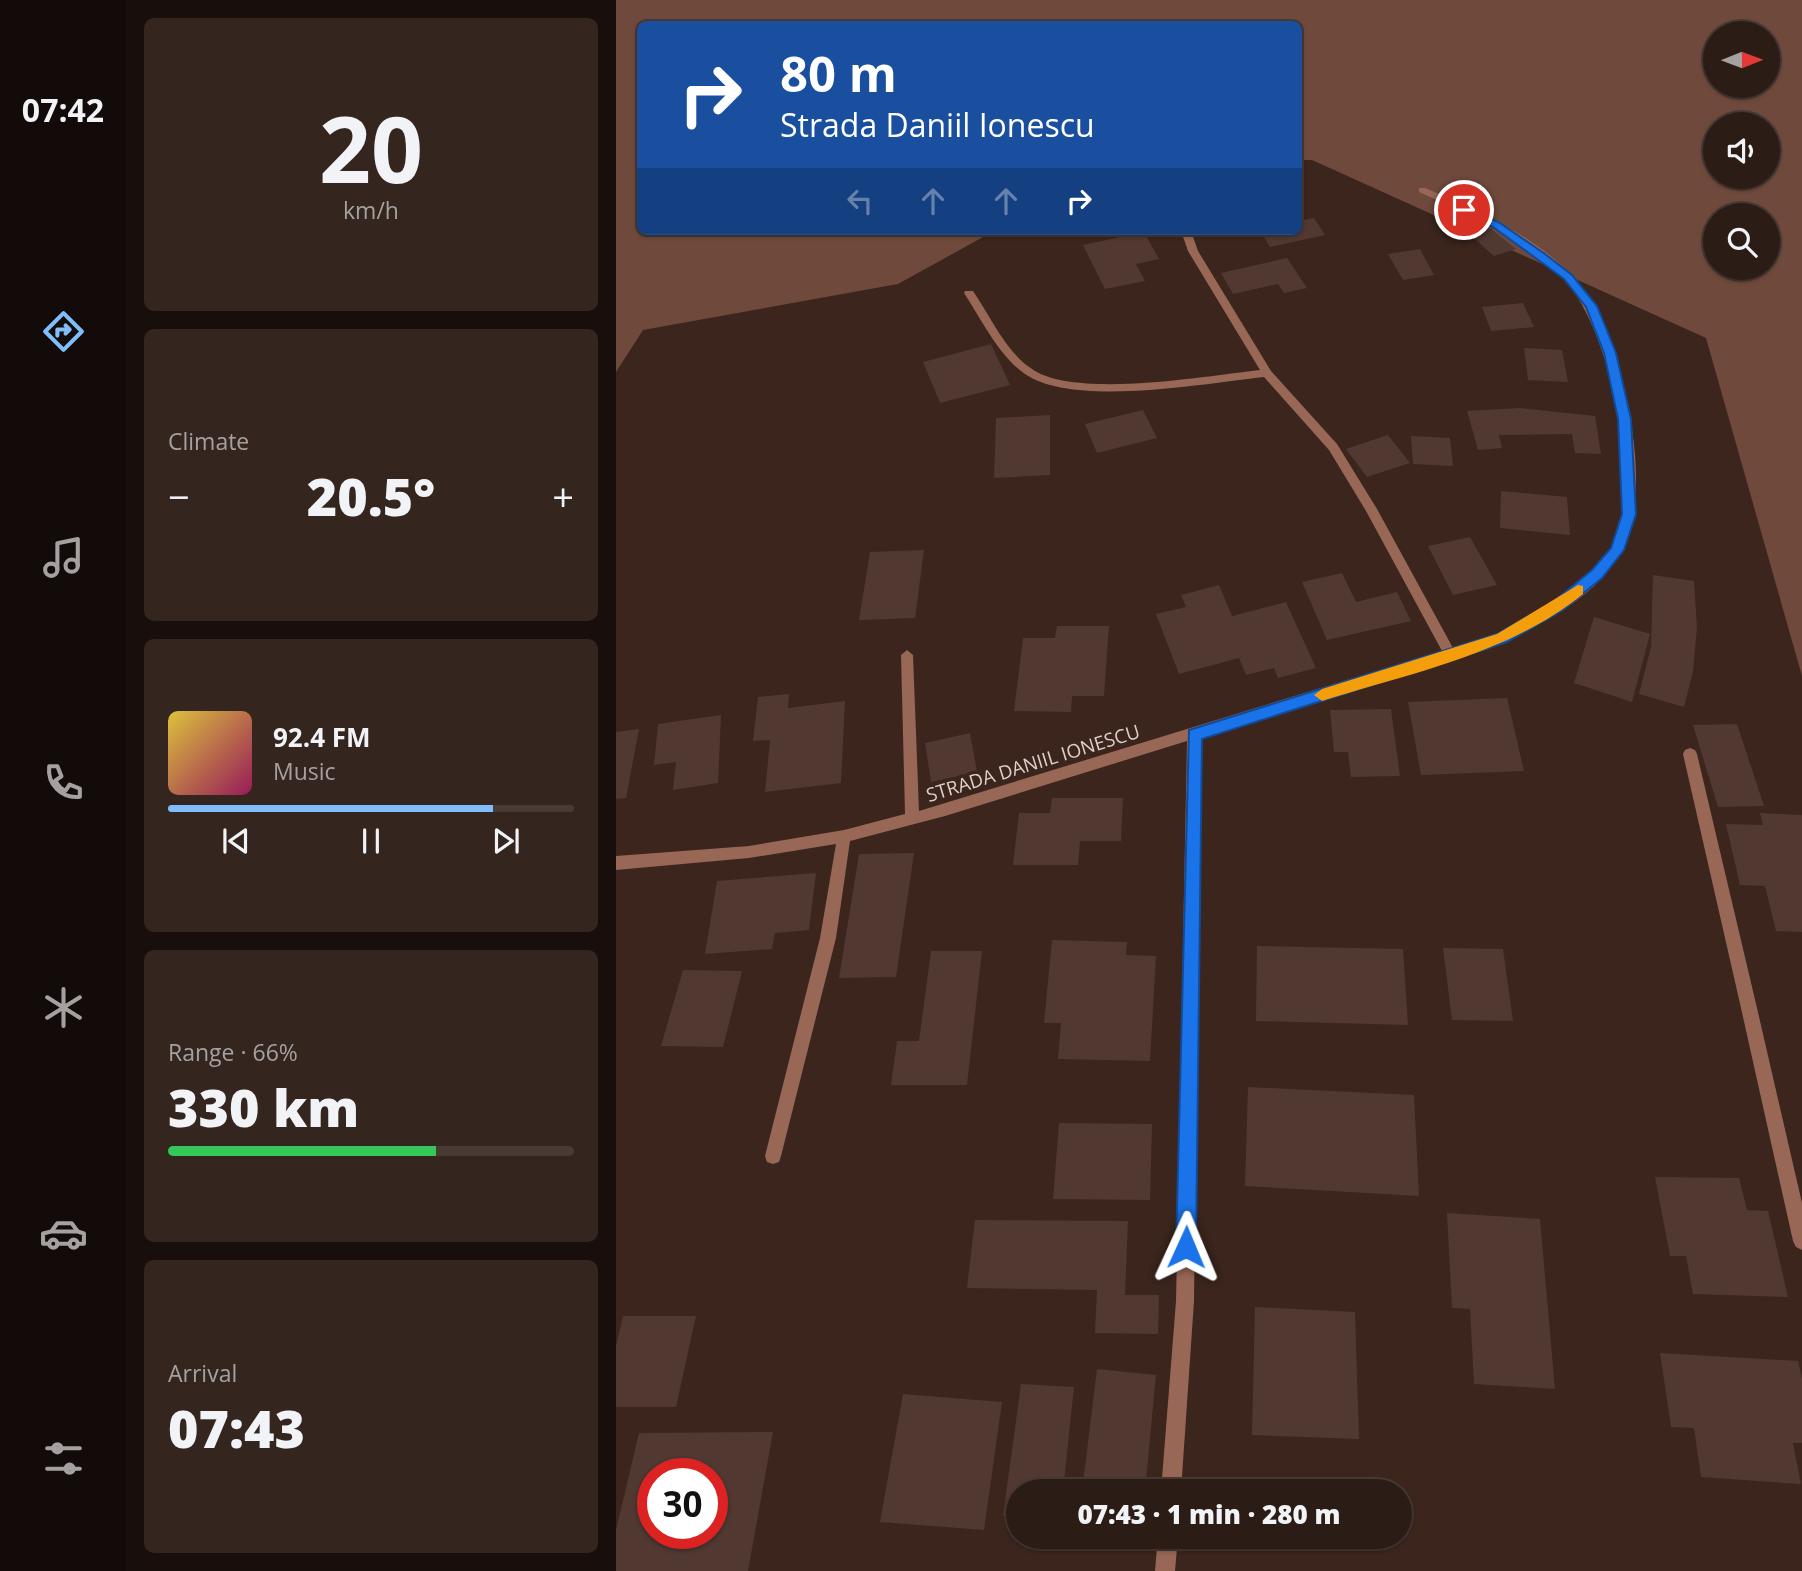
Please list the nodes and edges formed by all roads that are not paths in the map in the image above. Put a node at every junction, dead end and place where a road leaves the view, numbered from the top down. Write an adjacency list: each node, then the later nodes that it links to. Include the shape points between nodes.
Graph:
1 (1422, 190): 5 (street, STRADA DANIIL IONESCU, via 1496,225 1568,277 1592,306 1610,353 1625,419 1629,514 1617,550 1597,574 1558,606 1502,638)
2 (1187, 235): 4 (street)
3 (969, 293): 4 (street, via 1019,363 1033,375 1056,383 1100,387)
4 (1267, 373): 5 (street, via 1333,447)
5 (1450, 654): 7 (street, STRADA DANIIL IONESCU)
6 (907, 655): 9 (street)
7 (1195, 735): 9 (street, STRADA DANIIL IONESCU); 14 (street, via 1185,1301)
8 (1690, 754): 13 (street)
9 (912, 819): 10 (street, STRADA DANIIL IONESCU)
10 (844, 836): 11 (street, STRADA DANIIL IONESCU, via 749,852); 12 (street, via 828,938)
11 (616, 863)
12 (773, 1156)
13 (1802, 1241)
14 (1172, 1479)
15 (1167, 1549): 16 (street)
16 (1165, 1571)

